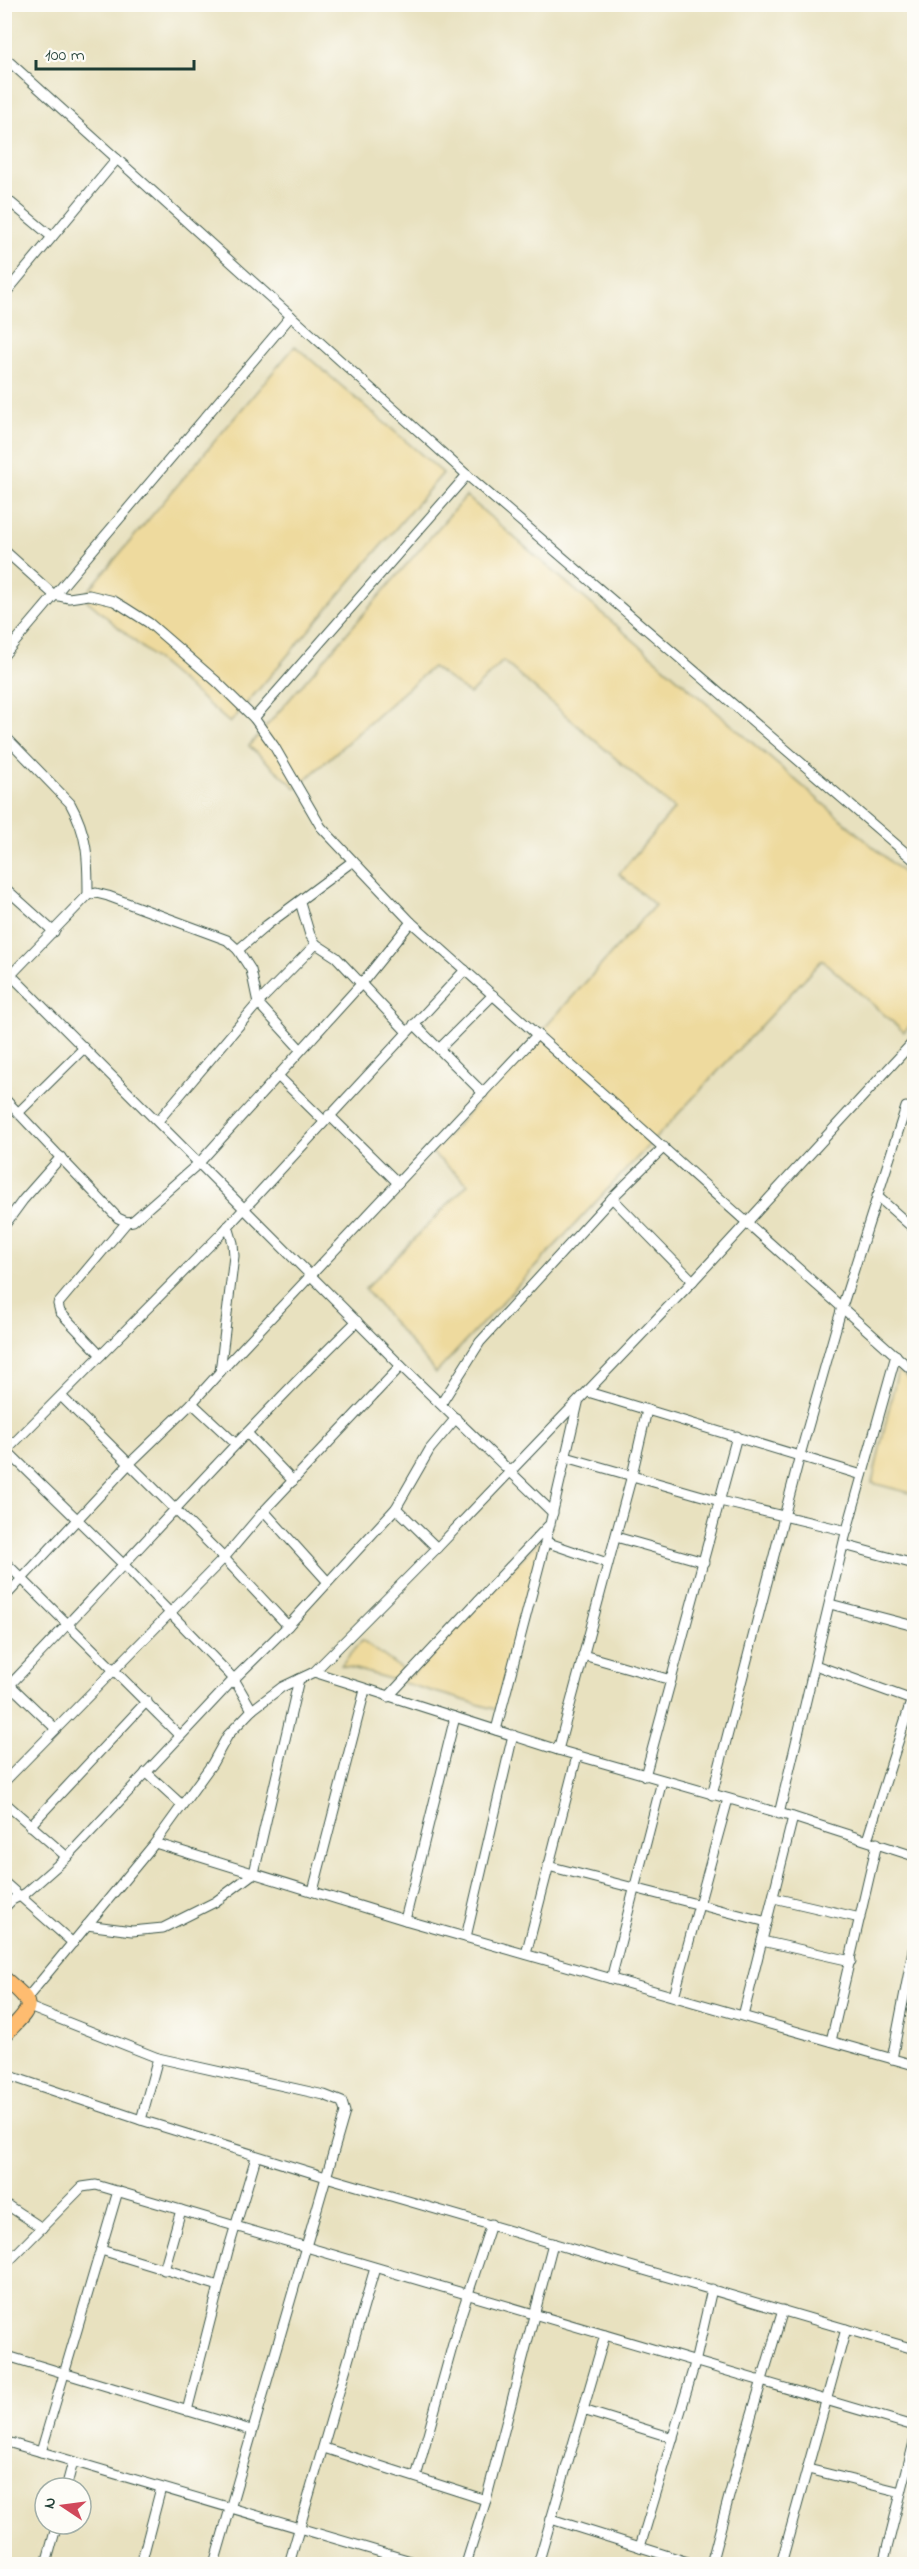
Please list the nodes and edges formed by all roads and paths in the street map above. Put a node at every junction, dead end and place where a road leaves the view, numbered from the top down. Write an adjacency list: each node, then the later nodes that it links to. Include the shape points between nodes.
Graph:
1 (4, 57): 2 (street)
2 (117, 159): 4 (street); 6 (street)
3 (4, 197): 4 (street)
4 (52, 237): 5 (street)
5 (4, 294)
6 (291, 316): 7 (street); 9 (street)
7 (466, 476): 11 (street); 13 (street)
8 (6, 553): 9 (street)
9 (54, 595): 10 (street); 11 (street, via 89,595 124,607 149,623)
10 (4, 655)
11 (254, 718): 14 (street, via 314,818)
12 (4, 735): 16 (street, via 70,803 82,826 87,849)
13 (915, 860)
14 (353, 861): 17 (street); 18 (street)
15 (4, 887): 19 (street)
16 (88, 895): 19 (street); 21 (street, via 108,896 210,932)
17 (300, 902): 20 (street); 21 (street)
18 (411, 922): 22 (street); 24 (street)
19 (54, 933): 23 (street)
20 (316, 944): 24 (street, via 336,957); 26 (street)
21 (238, 950): 26 (street, via 251,970)
22 (465, 970): 25 (street); 27 (street)
23 (7, 975): 31 (street)
24 (362, 983): 28 (street); 33 (street)
25 (493, 994): 29 (street); 32 (street)
26 (258, 1003): 33 (street); 40 (street)
27 (414, 1024): 28 (street); 32 (street)
28 (406, 1031): 39 (street)
29 (538, 1034): 35 (street); 41 (street)
30 (915, 1041): 48 (street)
31 (84, 1048): 38 (street); 40 (street)
32 (439, 1049): 35 (street)
33 (301, 1050): 34 (street)
34 (278, 1076): 39 (street); 43 (street)
35 (483, 1093): 44 (street)
36 (4, 1098): 38 (street)
37 (906, 1107): 45 (street)
38 (19, 1112): 42 (street)
39 (326, 1118): 44 (street); 47 (street)
40 (158, 1121): 43 (street)
41 (664, 1147): 46 (street); 48 (street)
42 (61, 1157): 49 (street, via 118,1218); 50 (street)
43 (200, 1163): 47 (street); 49 (street)
44 (398, 1183): 53 (street)
45 (877, 1196): 52 (street); 55 (street)
46 (612, 1198): 54 (street); 66 (street, via 480,1342)
47 (244, 1208): 51 (street); 53 (street)
48 (747, 1221): 54 (street); 55 (street)
49 (127, 1222): 57 (street, via 58,1304 60,1312)
50 (4, 1226)
51 (228, 1226): 57 (street); 60 (street, via 234,1256)
52 (915, 1229)
53 (311, 1274): 56 (street); 60 (street)
54 (693, 1281): 62 (street)
55 (842, 1307): 58 (street); 73 (street)
56 (357, 1321): 59 (street); 69 (street)
57 (100, 1355): 63 (street)
58 (896, 1355): 61 (street); 78 (street)
59 (401, 1366): 66 (street); 79 (street)
60 (220, 1372): 65 (street)
61 (915, 1372)
62 (588, 1392): 64 (street); 67 (street)
63 (61, 1396): 72 (street); 75 (street)
64 (578, 1402): 74 (street); 76 (street)
65 (192, 1403): 71 (street); 75 (street)
66 (441, 1404): 68 (street)
67 (647, 1410): 70 (street); 77 (street)
68 (456, 1418): 76 (street); 82 (street, via 426,1455)
69 (247, 1433): 71 (street); 79 (street)
70 (737, 1436): 73 (street); 80 (street)
71 (236, 1444): 81 (street)
72 (5, 1450): 86 (street)
73 (800, 1455): 78 (street); 85 (street)
74 (566, 1456): 77 (street); 84 (street)
75 (130, 1463): 81 (street); 86 (street)
76 (511, 1472): 84 (street); 92 (street)
77 (632, 1475): 80 (street); 89 (street)
78 (862, 1475): 88 (street)
79 (293, 1481): 83 (street)
80 (720, 1501): 85 (street); 95 (street)
81 (175, 1508): 93 (street); 98 (street)
82 (396, 1508): 92 (street); 100 (street)
83 (264, 1511): 93 (street); 100 (street)
84 (553, 1513): 87 (street)
85 (785, 1518): 88 (street); 131 (street)
86 (78, 1520): 98 (street); 99 (street)
87 (550, 1524): 90 (street); 117 (street)
88 (847, 1531): 91 (street)
89 (616, 1537): 95 (street); 96 (street)
90 (546, 1542): 96 (street); 122 (street)
91 (844, 1545): 97 (street); 102 (street)
92 (437, 1548): 110 (street)
93 (224, 1558): 103 (street); 105 (street)
94 (4, 1561): 99 (street)
95 (704, 1562): 113 (street)
96 (607, 1563): 107 (street)
97 (915, 1564)
98 (125, 1566): 103 (street); 104 (street)
99 (23, 1579): 101 (street); 104 (street)
100 (328, 1582): 105 (street)
101 (4, 1598)
102 (830, 1604): 106 (street); 108 (street)
103 (171, 1612): 109 (street); 111 (street)
104 (68, 1624): 109 (street); 114 (street)
105 (288, 1626): 111 (street)
106 (915, 1626)
107 (583, 1656): 113 (street); 125 (street)
108 (815, 1665): 116 (street); 135 (street)
109 (114, 1670): 118 (street); 121 (street)
110 (314, 1672): 112 (street); 115 (street)
111 (234, 1679): 119 (street); 124 (street)
112 (299, 1680): 119 (street, via 282,1687); 143 (street)
113 (671, 1680): 128 (street)
114 (7, 1688): 121 (street)
115 (365, 1690): 117 (street); 146 (street)
116 (913, 1696): 138 (street)
117 (388, 1697): 120 (street)
118 (147, 1701): 124 (street); 137 (street)
119 (252, 1710): 134 (street, via 228,1735)
120 (455, 1717): 122 (street); 152 (street)
121 (55, 1728): 130 (street)
122 (496, 1730): 123 (street)
123 (513, 1735): 125 (street); 155 (street)
124 (180, 1736): 127 (street)
125 (558, 1750): 126 (street)
126 (577, 1756): 128 (street); 142 (street)
127 (147, 1772): 134 (street); 141 (street)
128 (645, 1776): 129 (street)
129 (662, 1781): 131 (street); 145 (street)
130 (4, 1782)
131 (712, 1795): 132 (street)
132 (728, 1799): 135 (street); 149 (street)
133 (4, 1802): 137 (street)
134 (182, 1805): 139 (street)
135 (779, 1814): 136 (street)
136 (793, 1817): 138 (street); 148 (street)
137 (30, 1826): 141 (street)
138 (872, 1841): 140 (street); 151 (street)
139 (155, 1843): 143 (street); 154 (street)
140 (915, 1856)
141 (67, 1857): 147 (street)
142 (548, 1866): 145 (street); 159 (street)
143 (254, 1873): 146 (street); 154 (street, via 215,1902 164,1928 132,1931)
144 (4, 1882): 147 (street)
145 (635, 1886): 149 (street); 162 (street)
146 (313, 1891): 152 (street)
147 (20, 1896): 150 (street); 157 (street)
148 (774, 1898): 151 (street); 153 (street)
149 (700, 1904): 153 (street); 164 (street)
150 (4, 1908)
151 (860, 1918): 160 (street)
152 (405, 1920): 155 (street)
153 (767, 1922): 156 (street)
154 (87, 1926): 157 (street)
155 (465, 1937): 159 (street)
156 (762, 1941): 160 (street); 166 (street)
157 (73, 1942): 165 (street)
158 (915, 1945): 163 (street)
159 (526, 1954): 162 (street)
160 (851, 1961): 168 (street)
161 (4, 1978): 165 (main road)
162 (611, 1979): 164 (street)
163 (911, 1980): 170 (street)
164 (674, 1996): 166 (street)
165 (28, 2003): 167 (main road); 169 (street)
166 (743, 2016): 168 (street)
167 (4, 2036)
168 (831, 2041): 170 (street)
169 (158, 2058): 173 (street); 175 (street, via 342,2102 345,2112)
170 (892, 2058): 171 (street)
171 (915, 2065)
172 (4, 2074): 173 (street)
173 (141, 2120): 174 (street)
174 (255, 2157): 175 (street); 180 (street)
175 (326, 2177): 179 (street); 183 (street)
176 (118, 2191): 178 (street); 181 (street, via 84,2185); 184 (street)
177 (4, 2203): 181 (street)
178 (182, 2210): 180 (street); 187 (street)
179 (490, 2224): 182 (street); 190 (street)
180 (235, 2225): 183 (street); 188 (street)
181 (42, 2228): 185 (street)
182 (553, 2243): 189 (street); 192 (street)
183 (305, 2246): 186 (street); 204 (street)
184 (101, 2250): 187 (street); 198 (street)
185 (4, 2266)
186 (375, 2268): 190 (street); 208 (street)
187 (164, 2270): 188 (street)
188 (219, 2286): 202 (street)
189 (712, 2289): 191 (street); 197 (street)
190 (468, 2293): 192 (street); 214 (street)
191 (783, 2310): 193 (street); 199 (street)
192 (533, 2313): 194 (street); 217 (street)
193 (846, 2329): 195 (street); 200 (street)
194 (605, 2335): 197 (street); 201 (street)
195 (915, 2349)
196 (4, 2355): 198 (street)
197 (695, 2363): 199 (street); 205 (street)
198 (63, 2373): 202 (street); 210 (street)
199 (761, 2380): 200 (street); 233 (street)
200 (826, 2401): 203 (street); 212 (street)
201 (583, 2410): 205 (street); 219 (street)
202 (187, 2411): 204 (street)
203 (915, 2426)
204 (251, 2430): 218 (street)
205 (673, 2438): 222 (street)
206 (6, 2441): 209 (street); 210 (street)
207 (915, 2442): 216 (street)
208 (324, 2448): 214 (street); 220 (street)
209 (4, 2452)
210 (40, 2452): 211 (street)
211 (73, 2462): 213 (street); 215 (street)
212 (808, 2469): 216 (street); 234 (street)
213 (69, 2476)
214 (416, 2477): 217 (street)
215 (161, 2488): 218 (street); 225 (street)
216 (901, 2492): 235 (street)
217 (486, 2500): 230 (street)
218 (229, 2509): 220 (street); 226 (street)
219 (551, 2519): 222 (street); 231 (street)
220 (300, 2529): 223 (street); 227 (street)
221 (54, 2536): 224 (street)
222 (640, 2547): 232 (street)
223 (386, 2554): 228 (street); 229 (street)
224 (46, 2565)
225 (141, 2565)
226 (214, 2565)
227 (289, 2565)
228 (383, 2565)
229 (421, 2565)
230 (466, 2565)
231 (538, 2565)
232 (694, 2565)
233 (711, 2565)
234 (782, 2565)
235 (882, 2565)

